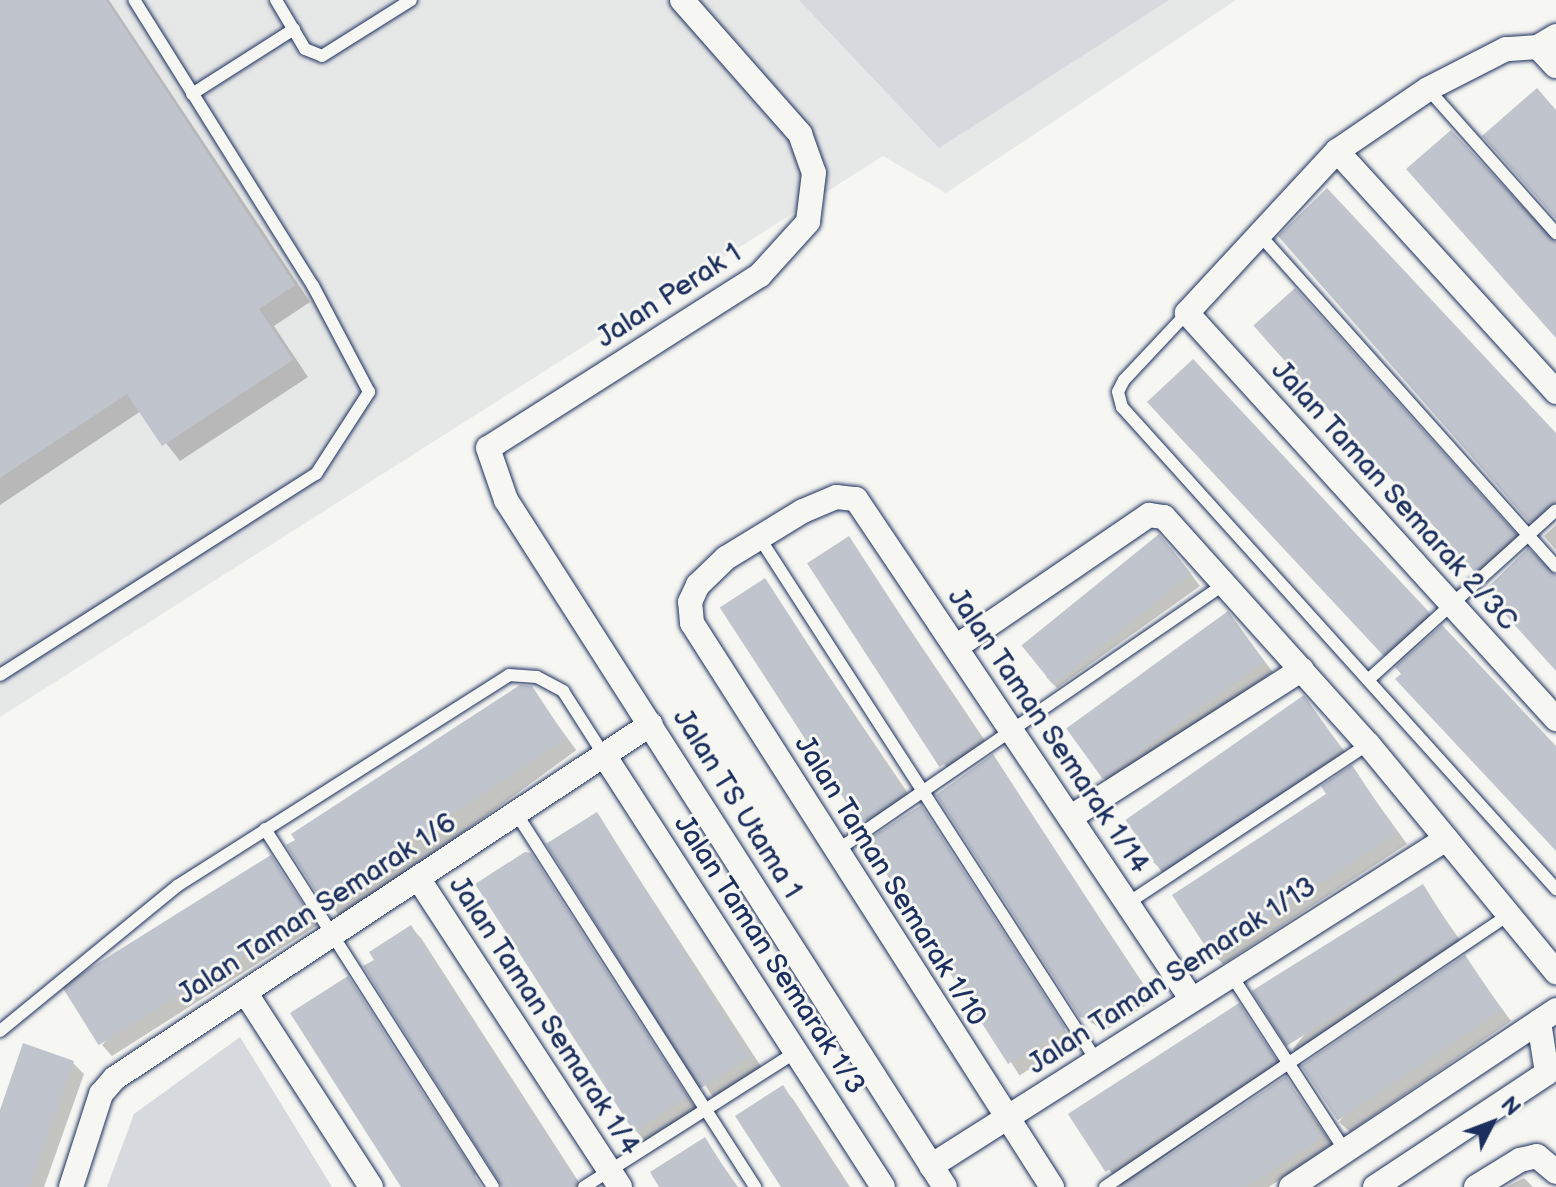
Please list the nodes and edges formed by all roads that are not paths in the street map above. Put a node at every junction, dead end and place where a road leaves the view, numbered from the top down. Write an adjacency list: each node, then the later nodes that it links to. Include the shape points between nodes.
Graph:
1 (134, 0): 9 (lane)
2 (276, 0): 5 (lane)
3 (411, 0): 5 (lane, via 322,56 305,49)
4 (682, 0): 15 (street, Jalan Perak 1, via 800,134 814,173 808,222 760,275)
5 (294, 29): 9 (lane)
6 (1547, 42): 7 (street); 8 (street, via 1506,49)
7 (1556, 66)
8 (1428, 89): 10 (street); 12 (lane)
9 (192, 94): 24 (lane, via 313,286 369,392 316,474)
10 (1337, 151): 11 (street); 14 (street)
11 (1258, 233): 13 (street); 17 (lane)
12 (1556, 233)
13 (1187, 313): 21 (street, Jalan Taman Semarak 2/3C); 25 (lane, via 1118,392 1122,407)
14 (1556, 392)
15 (488, 448): 27 (street, Jalan TS Utama 1, via 506,500)
16 (1556, 510): 17 (lane)
17 (1528, 535): 19 (lane); 21 (lane)
18 (759, 537): 22 (street, Jalan Taman Semarak 1/14, via 836,497 856,499); 31 (lane); 36 (street, Jalan Taman Semarak 1/10, via 698,585 690,602 692,623)
19 (1556, 566)
20 (1225, 584): 22 (street, via 1157,513); 23 (street); 28 (lane)
21 (1451, 604): 25 (lane); 26 (street, Jalan Taman Semarak 2/3C)
22 (956, 647): 28 (street, Jalan Taman Semarak 1/14)
23 (1302, 669): 29 (street); 33 (street)
24 (0, 675)
25 (1368, 680): 38 (lane)
26 (1556, 719)
27 (651, 724): 30 (street, Jalan Taman Semarak 1/6); 54 (street, Jalan TS Utama 1)
28 (1011, 729): 31 (lane); 33 (street, Jalan Taman Semarak 1/14)
29 (1368, 744): 35 (street); 39 (lane)
30 (604, 755): 32 (street, Jalan Taman Semarak 1/6); 34 (lane, via 563,691 537,677 509,675); 48 (street, Jalan Taman Semarak 1/3)
31 (922, 790): 36 (lane); 49 (lane)
32 (516, 813): 37 (street, Jalan Taman Semarak 1/6); 51 (lane)
33 (1071, 817): 39 (street, Jalan Taman Semarak 1/14)
34 (265, 829): 41 (lane); 47 (lane, via 177,886)
35 (1446, 839): 40 (street); 42 (street, Jalan Taman Semarak 1/13)
36 (836, 851): 52 (street, Jalan Taman Semarak 1/10)
37 (418, 878): 41 (street, Jalan Taman Semarak 1/6); 56 (street, Jalan Taman Semarak 1/4)
38 (1556, 889)
39 (1128, 903): 45 (street, Jalan Taman Semarak 1/14)
40 (1510, 914): 43 (street); 50 (lane)
41 (334, 933): 44 (street, Jalan Taman Semarak 1/6); 59 (lane)
42 (1229, 972): 45 (street, Jalan Taman Semarak 1/13); 50 (lane)
43 (1556, 972)
44 (245, 992): 57 (street, Jalan Taman Semarak 1/6, via 115,1078 101,1094); 58 (street)
45 (1190, 997): 49 (street, Jalan Taman Semarak 1/13)
46 (1548, 1016): 53 (street); 67 (street, via 1547,1073)
47 (0, 1031)
48 (796, 1052): 51 (lane); 62 (street, Jalan Taman Semarak 1/3)
49 (1096, 1060): 52 (street, Jalan Taman Semarak 1/13)
50 (1289, 1064): 53 (lane); 65 (lane)
51 (705, 1110): 56 (lane); 61 (lane)
52 (1005, 1118): 54 (street, Jalan Taman Semarak 1/13); 64 (street, Jalan Taman Semarak 1/10)
53 (1346, 1152): 66 (street)
54 (931, 1166): 63 (street, Jalan TS Utama 1)
55 (1556, 1172): 68 (street, via 1537,1156 1520,1160)
56 (615, 1179): 60 (lane)
57 (71, 1187)
58 (371, 1187)
59 (493, 1187)
60 (584, 1187)
61 (755, 1187)
62 (883, 1187)
63 (945, 1187)
64 (1052, 1187)
65 (1105, 1187)
66 (1291, 1187)
67 (1375, 1187)
68 (1476, 1187)

